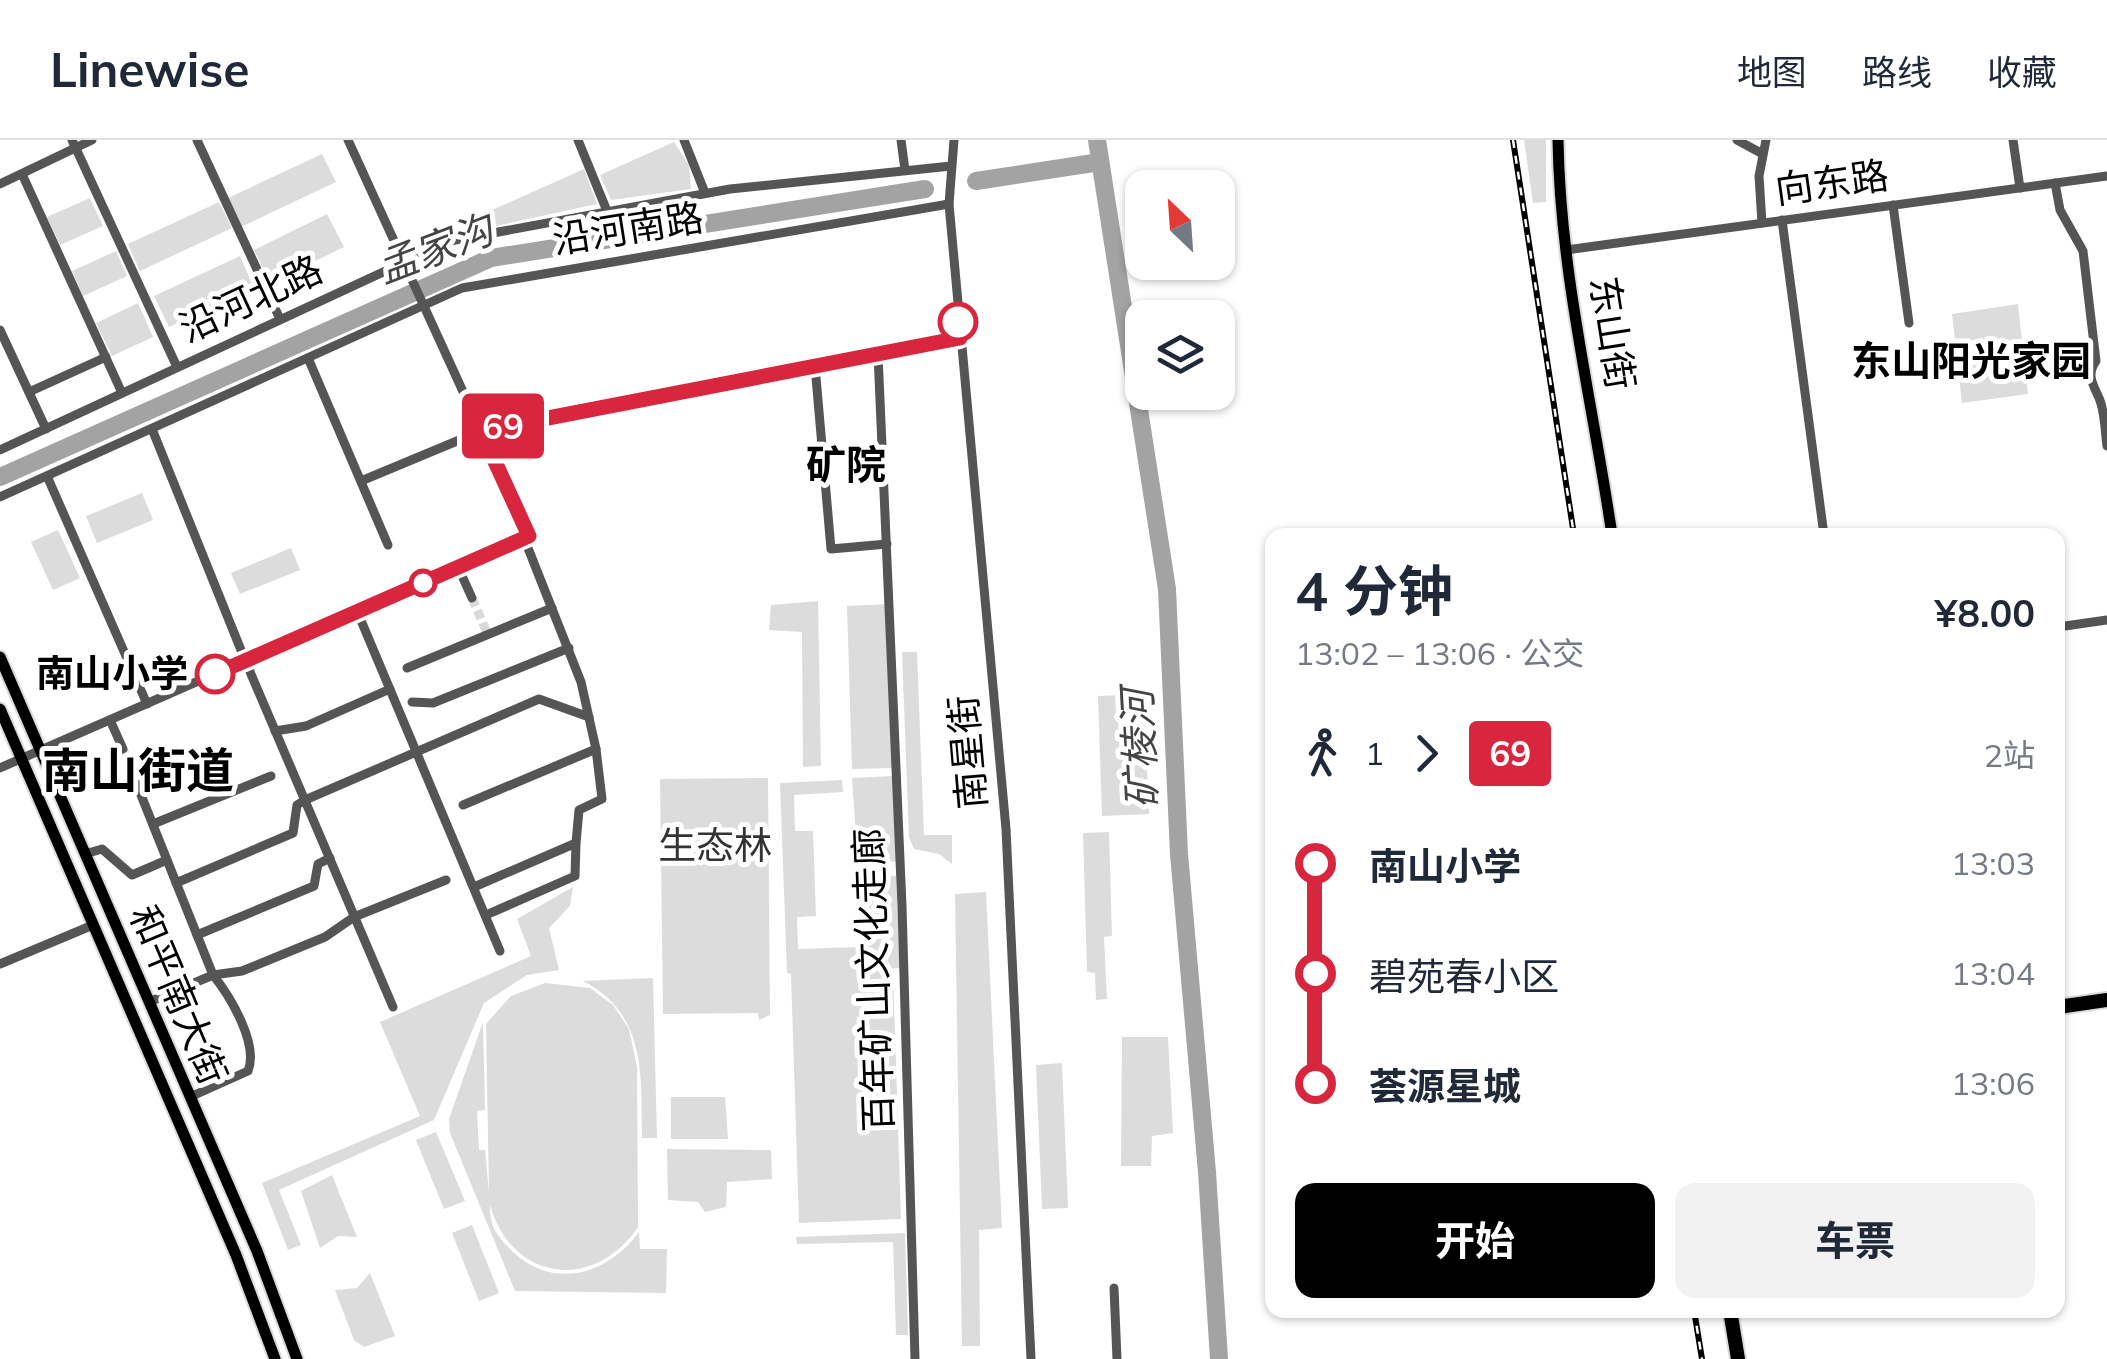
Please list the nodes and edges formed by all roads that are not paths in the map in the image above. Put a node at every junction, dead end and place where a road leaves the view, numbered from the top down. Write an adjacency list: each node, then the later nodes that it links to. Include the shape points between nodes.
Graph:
1 (92, 140): 12 (street)
2 (197, 140): 30 (street)
3 (348, 140): 28 (street)
4 (578, 140): 24 (street)
5 (684, 140): 21 (street)
6 (901, 140): 15 (street)
7 (954, 140): 14 (street, 南星街)
8 (1558, 140): 27 (main road, 东山街)
9 (1737, 140): 13 (street)
10 (1766, 140): 13 (street)
11 (2013, 140): 20 (street)
12 (74, 144): 16 (street); 38 (street)
13 (1761, 153): 26 (street)
14 (951, 166): 15 (street, 沿河北路); 22 (street, 南星街)
15 (904, 170): 21 (street, 沿河北路)
16 (22, 174): 19 (street); 35 (street)
17 (2107, 176): 18 (street, 向东路)
18 (2055, 183): 20 (street, 向东路); 44 (street, via 2060,210 2083,251 2096,361 2092,389)
19 (0, 184)
20 (2020, 188): 23 (street, 向东路)
21 (705, 193): 24 (street, 沿河北路)
22 (949, 204): 29 (street, 沿河南路, via 492,282); 33 (street, 南星街)
23 (1893, 205): 25 (street, 向东路); 31 (street)
24 (607, 211): 28 (street, 沿河北路, via 456,239)
25 (1782, 220): 26 (street, 向东路); 50 (street)
26 (1762, 223): 27 (street, 向东路)
27 (1566, 250): 49 (main road, 东山街)
28 (403, 261): 29 (street); 30 (street, 沿河北路)
29 (422, 303): 36 (street, 沿河南路); 43 (street)
30 (280, 318): 38 (street, 沿河北路)
31 (1909, 323)
32 (0, 330): 39 (street)
33 (960, 338): 34 (street); 106 (street, 南星街, via 1006,829)
34 (878, 354): 37 (street); 52 (street, 百年矿山文化走廊)
35 (106, 358): 39 (street); 40 (street)
36 (308, 358): 42 (street, 沿河南路); 47 (street)
37 (816, 366): 43 (street); 52 (street, via 831,549)
38 (177, 367): 40 (street, 沿河北路)
39 (29, 392): 41 (street)
40 (122, 393): 41 (street, 沿河北路)
41 (46, 428): 45 (street, 沿河北路)
42 (152, 429): 46 (street, 沿河南路); 62 (street)
43 (481, 431): 47 (street); 51 (street)
44 (2107, 446)
45 (0, 450)
46 (46, 476): 48 (street, 沿河南路); 66 (street)
47 (360, 481): 53 (street)
48 (0, 497)
49 (1611, 528)
50 (1823, 528)
51 (527, 537): 54 (street); 56 (street)
52 (888, 544): 105 (street, 百年矿山文化走廊)
53 (388, 545)
54 (458, 567): 55 (street); 57 (street)
55 (472, 598)
56 (552, 608): 60 (street); 63 (street)
57 (358, 612): 62 (street); 64 (street)
58 (2107, 620): 59 (street)
59 (2065, 625)
60 (569, 648): 65 (street, via 433,703); 68 (street)
61 (0, 657): 73 (main road, 和平南大街)
62 (245, 660): 66 (street); 70 (street)
63 (407, 668)
64 (390, 689): 70 (street, via 306,726); 74 (street)
65 (412, 702)
66 (147, 704): 69 (street)
67 (0, 709): 75 (main road, 和平南大街)
68 (589, 717): 72 (street); 74 (street, via 539,699)
69 (110, 720): 71 (street); 73 (street)
70 (275, 731): 79 (street)
71 (122, 748)
72 (596, 749): 80 (street); 82 (street, via 602,798 579,810)
73 (40, 750): 75 (street); 83 (main road, 和平南大街)
74 (417, 752): 79 (street); 88 (street)
75 (21, 758): 76 (street); 91 (main road, 和平南大街)
76 (0, 768)
77 (131, 770): 81 (street)
78 (272, 776): 81 (street)
79 (304, 800): 84 (street); 87 (street, via 297,805 294,833)
80 (463, 805)
81 (153, 824): 85 (street)
82 (576, 843): 88 (street); 89 (street, via 575,876)
83 (85, 854): 85 (street, via 102,849 132,875); 97 (main road, 和平南大街)
84 (330, 858): 90 (street); 92 (street, via 318,864 314,886)
85 (168, 860): 87 (street)
86 (446, 880): 90 (street)
87 (176, 883): 92 (street)
88 (474, 887): 89 (street)
89 (486, 916): 93 (street)
90 (354, 917): 95 (street, via 326,937); 99 (street)
91 (93, 925): 94 (street); 103 (main road, 和平南大街)
92 (197, 935): 95 (street)
93 (500, 951)
94 (1, 960)
95 (213, 976): 97 (street); 100 (street, via 230,995 252,1061 248,1071)
96 (2107, 1000): 98 (highway)
97 (149, 1002): 100 (main road, 和平南大街)
98 (2065, 1006)
99 (394, 1007)
100 (190, 1097): 104 (main road, 和平南大街)
101 (1114, 1288): 107 (street)
102 (1731, 1318): 108 (highway)
103 (275, 1359)
104 (297, 1359)
105 (915, 1359)
106 (1031, 1359)
107 (1117, 1359)
108 (1738, 1359)

